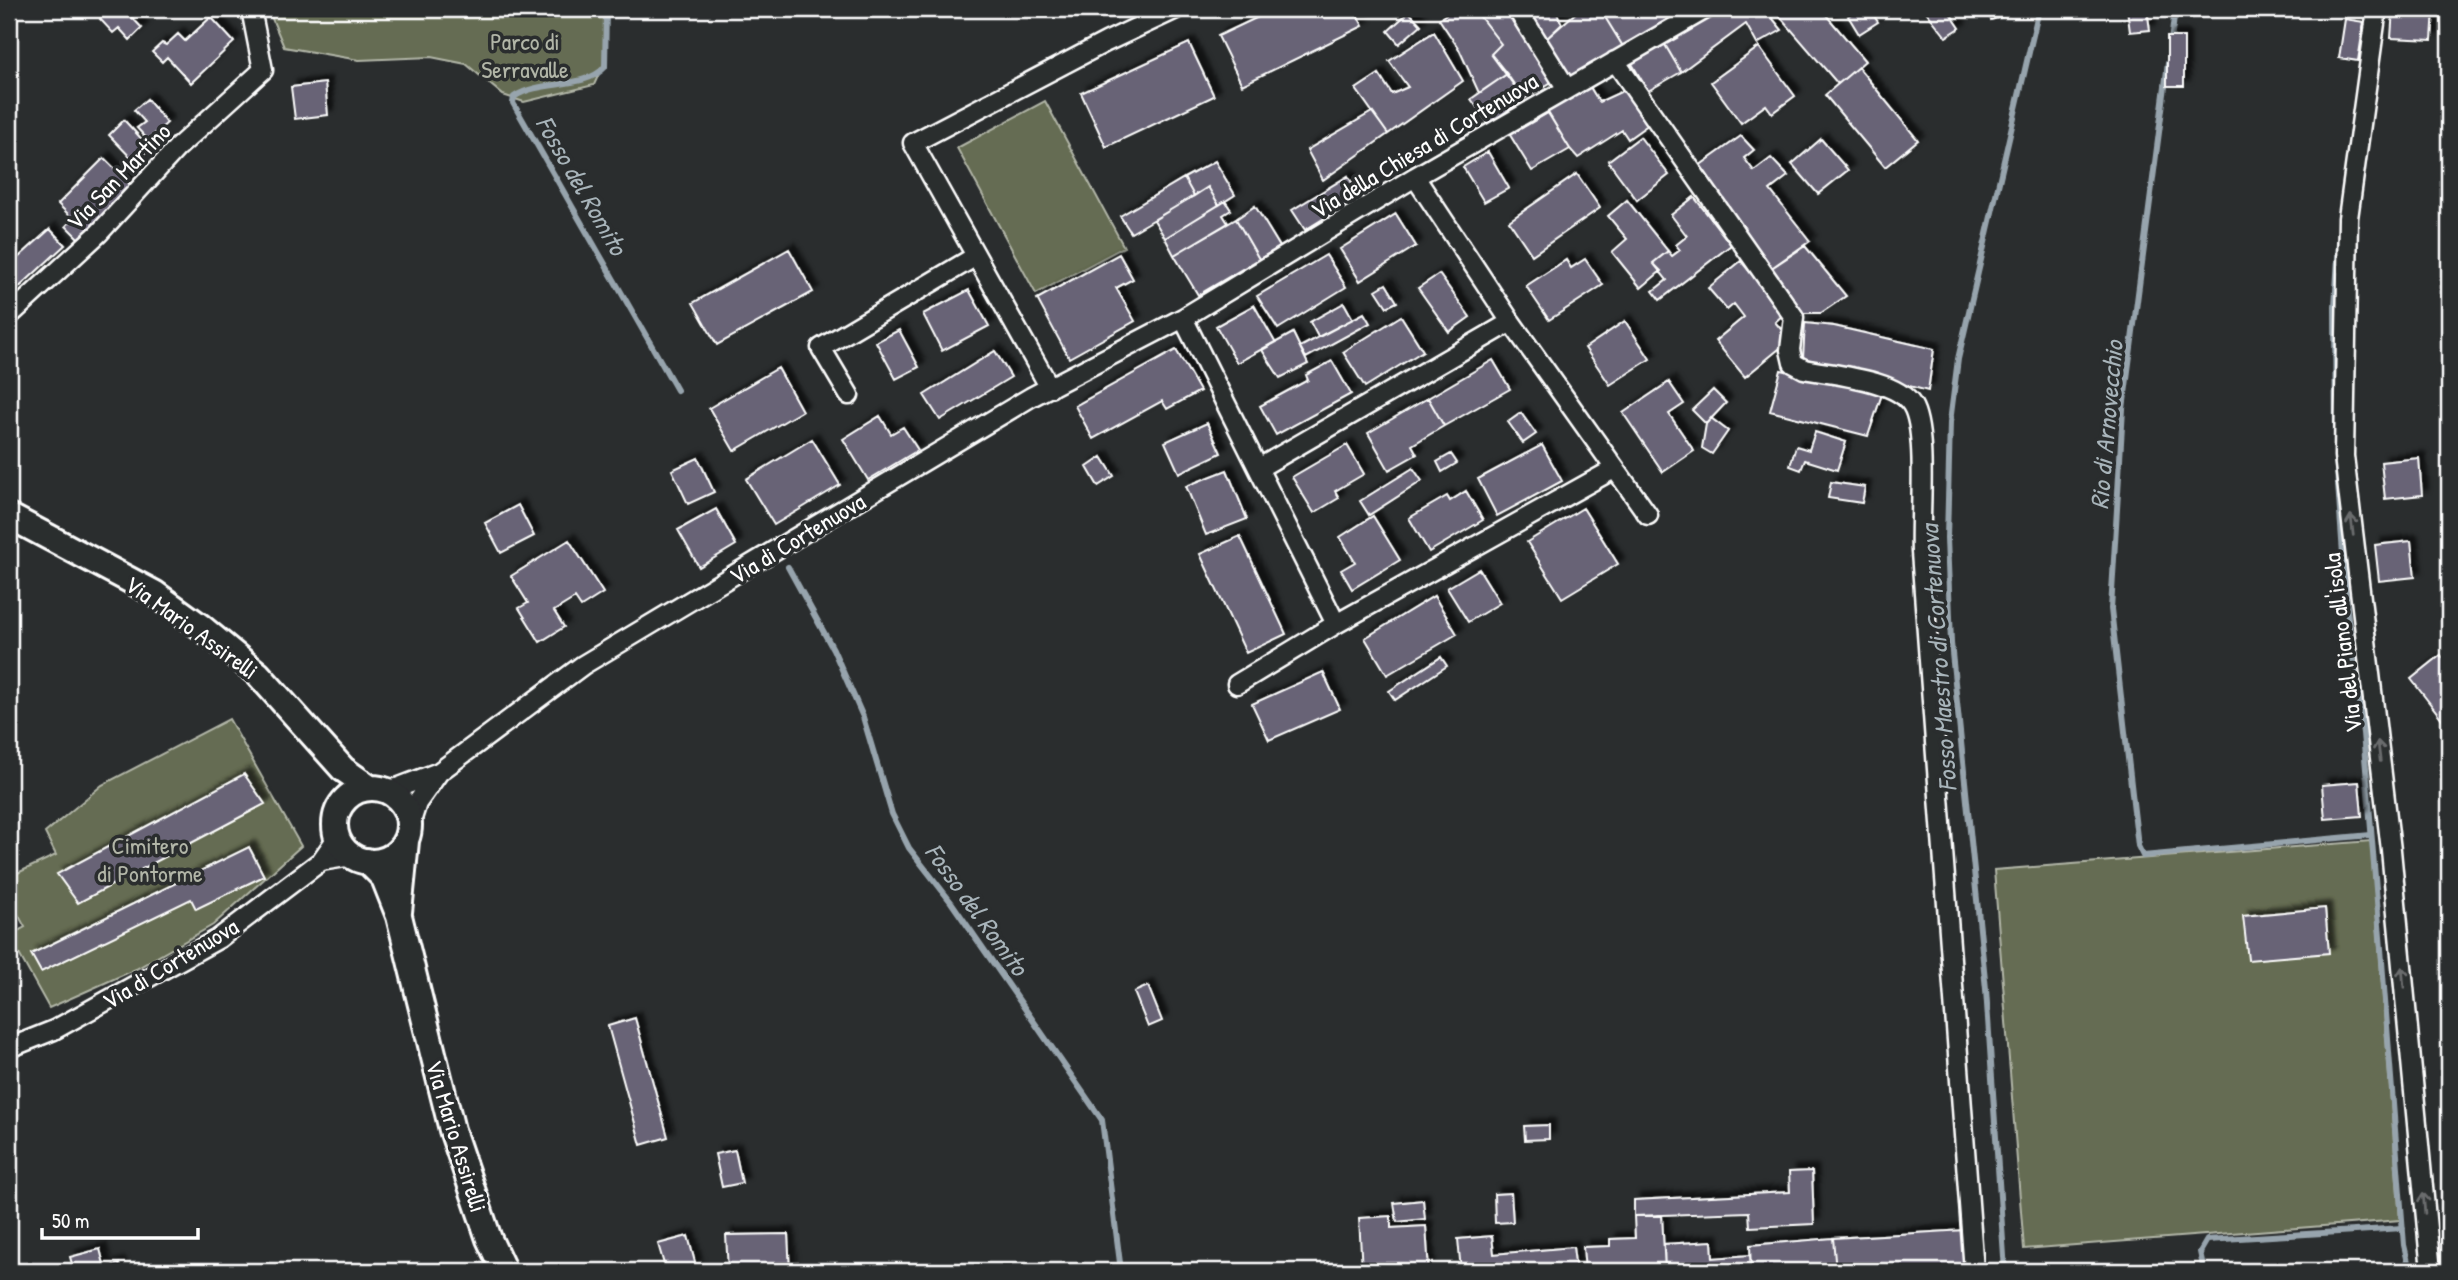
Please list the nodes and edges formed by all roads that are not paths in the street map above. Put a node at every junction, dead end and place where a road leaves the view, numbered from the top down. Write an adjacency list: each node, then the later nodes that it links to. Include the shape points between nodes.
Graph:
1 (251, 9): 10 (street, Via San Martino, via 263,70 177,148 99,233)
2 (1176, 9): 9 (street, via 913,143)
3 (1517, 9): 7 (street)
4 (1706, 9): 6 (street, Via della Chiesa di Cortenuova)
5 (2377, 9): 31 (street, Via del Piano all'isola, one-way to 5, via 2391,850 2344,456 2348,218)
6 (1615, 61): 7 (street, Via della Chiesa di Cortenuova); 30 (street, via 1794,317 1793,363 1883,385 1912,406 1920,433 1921,548)
7 (1567, 89): 8 (street, Via della Chiesa di Cortenuova)
8 (1415, 177): 11 (street, Via della Chiesa di Cortenuova); 12 (street)
9 (976, 256): 13 (street); 14 (street, via 821,348)
10 (9, 316)
11 (1175, 322): 13 (street, Via di Cortenuova); 15 (street)
12 (1511, 322): 15 (street); 16 (street)
13 (1050, 388): 22 (street, Via di Cortenuova, via 583,664)
14 (849, 395)
15 (1259, 468): 19 (street)
16 (1614, 469): 17 (street); 19 (street)
17 (1648, 515)
18 (9, 516): 21 (street, Via Mario Assirelli, via 154,593 258,674)
19 (1336, 624): 20 (street)
20 (1237, 684)
21 (319, 742): 23 (street, Via Mario Assirelli, via 343,769); 24 (street)
22 (439, 772): 23 (street, Via di Cortenuova, via 397,788); 25 (street, Via di Cortenuova, via 417,803)
23 (376, 789): 24 (street, Via di Cortenuova, via 349,797); 25 (street, via 403,805)
24 (341, 805): 26 (street, Via di Cortenuova, via 336,816)
25 (407, 834): 26 (street, via 391,857 382,860); 27 (street)
26 (352, 851): 27 (street, via 384,878); 28 (street, Via di Cortenuova, via 321,861 218,939 54,1030)
27 (399, 916): 29 (street, Via Mario Assirelli, via 455,1140)
28 (9, 1048)
29 (503, 1271)
30 (1974, 1271)
31 (2431, 1271)

